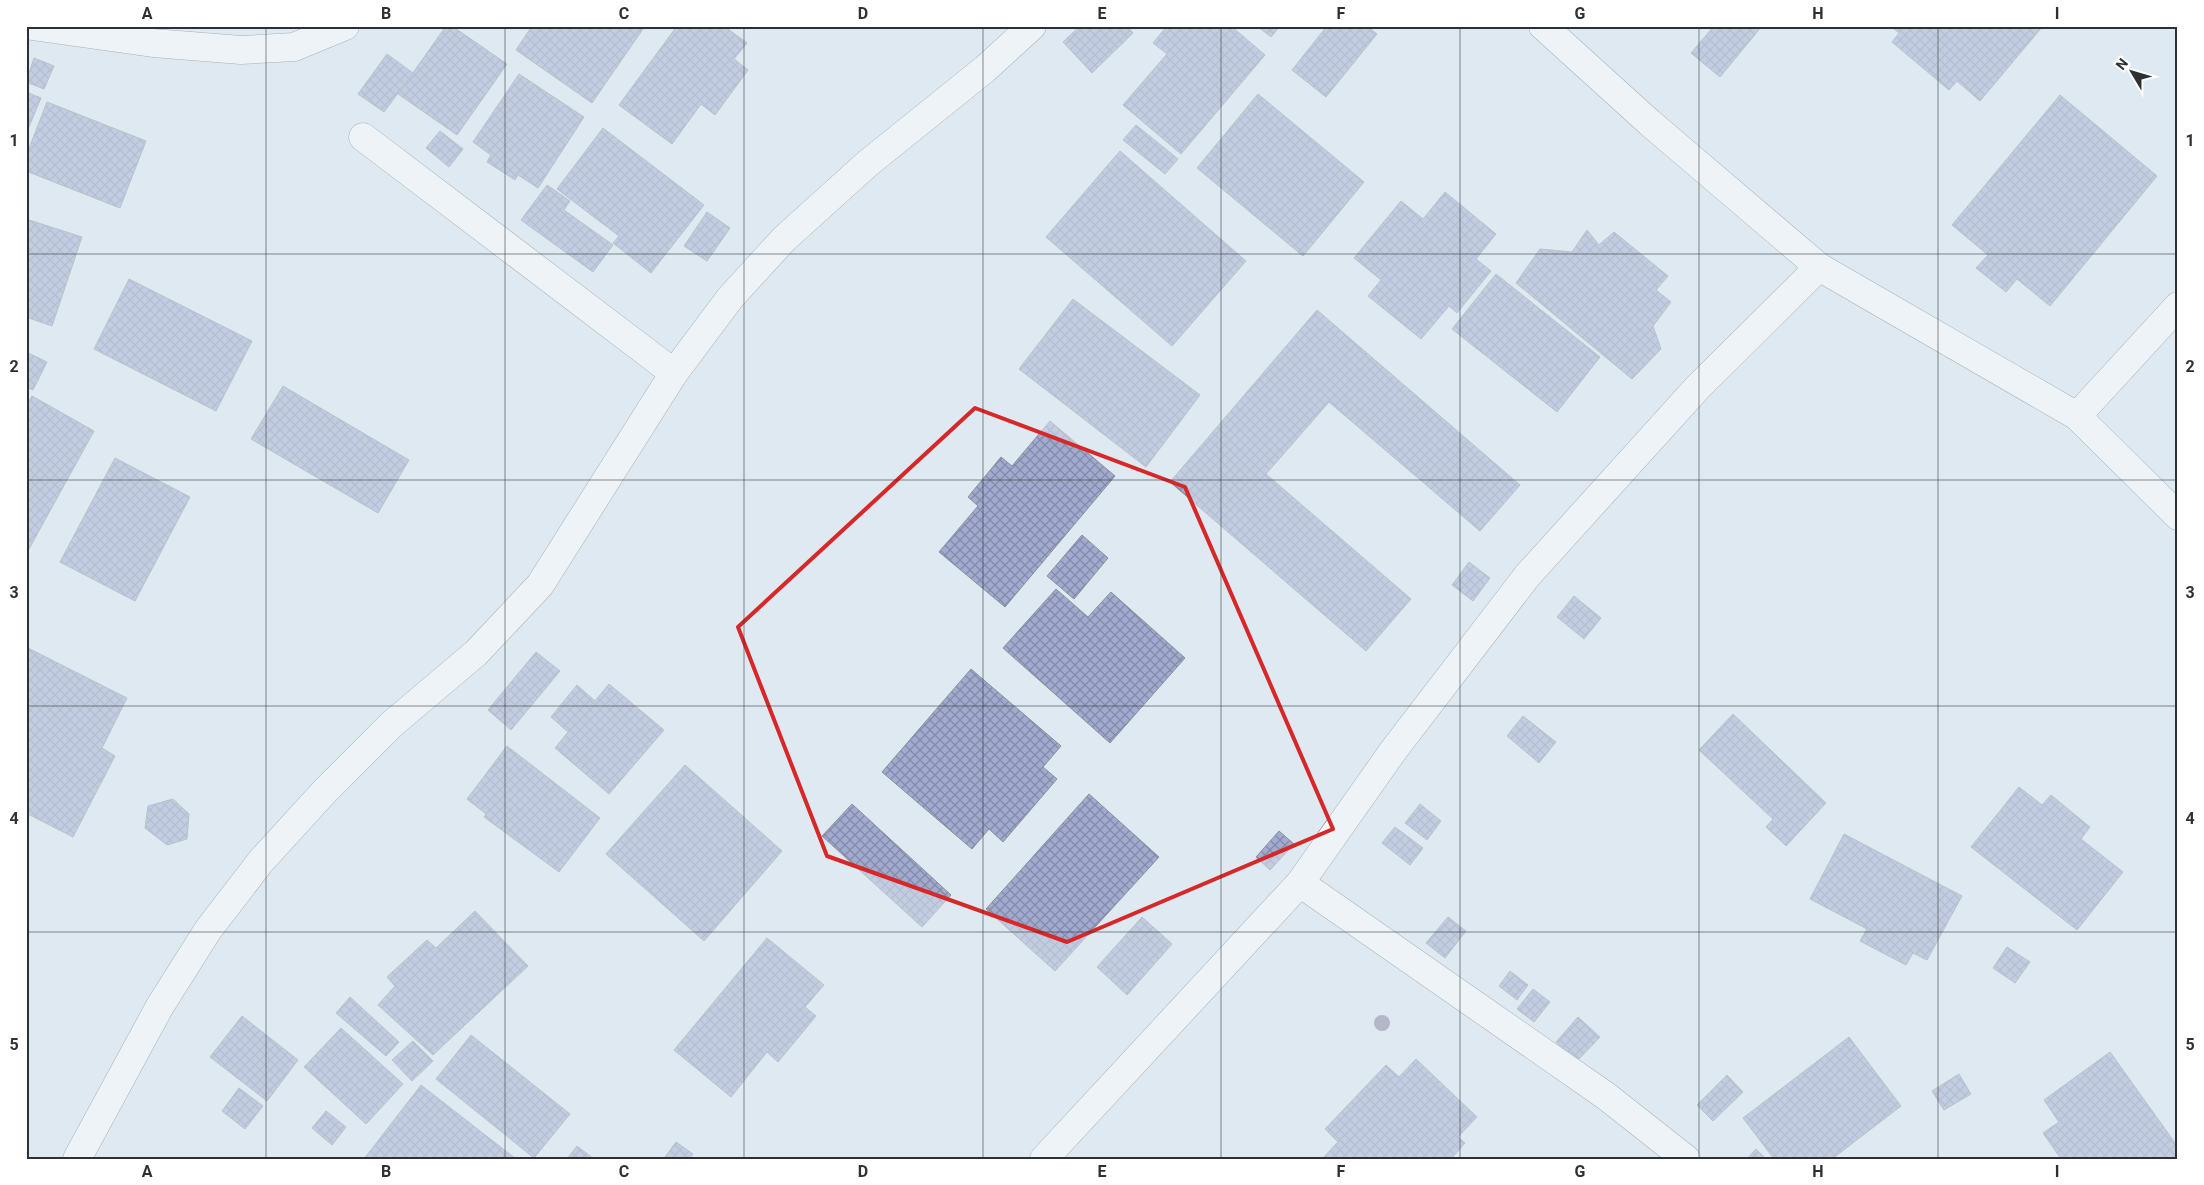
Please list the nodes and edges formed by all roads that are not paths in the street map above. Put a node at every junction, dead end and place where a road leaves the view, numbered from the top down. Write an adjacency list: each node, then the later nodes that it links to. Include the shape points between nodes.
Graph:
1 (32, 26): 2 (street, via 153,43 241,50 294,47)
2 (345, 26)
3 (1032, 26): 8 (street, via 985,69 867,164 784,239 730,298)
4 (1543, 26): 6 (street, via 1650,123)
5 (363, 137): 8 (street)
6 (1819, 267): 9 (street); 11 (street, via 1698,386 1527,576 1394,751)
7 (2178, 306): 9 (street)
8 (674, 373): 12 (street, via 540,585 476,653 392,724 325,790 261,862 208,930 135,1049)
9 (2077, 416): 10 (street)
10 (2178, 516)
11 (1300, 883): 13 (street); 14 (street, via 1606,1096)
12 (77, 1159)
13 (1044, 1159)
14 (1686, 1159)

